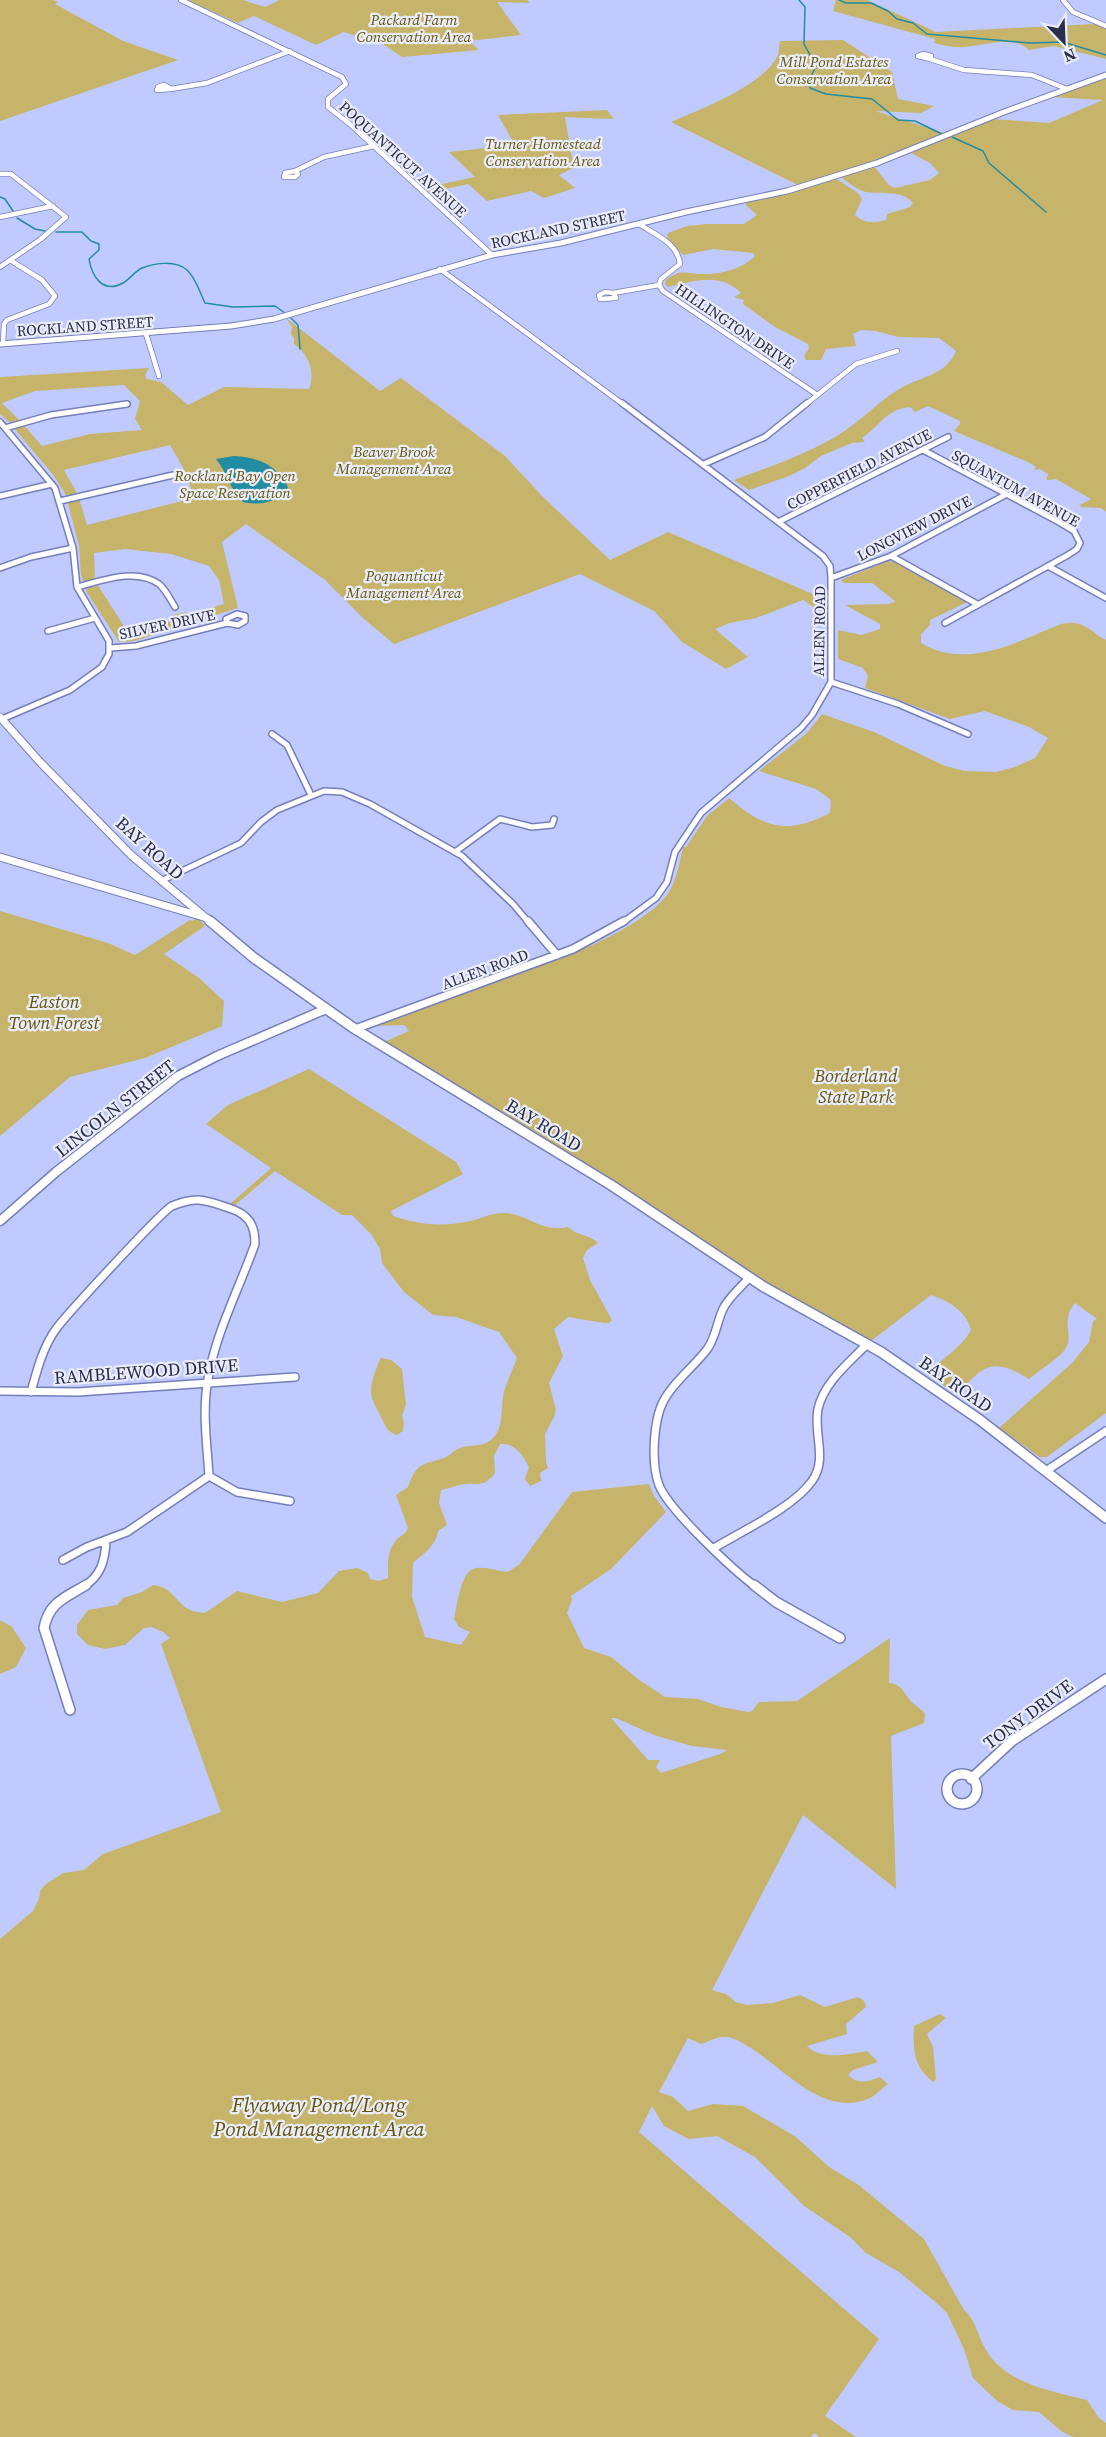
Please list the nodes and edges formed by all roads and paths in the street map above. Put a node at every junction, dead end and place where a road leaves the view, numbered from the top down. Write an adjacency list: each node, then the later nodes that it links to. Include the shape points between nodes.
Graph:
1 (181, 0): 4 (street, POQUANTICUT AVENUE)
2 (1063, 0): 3 (street, via 1073,12)
3 (1106, 26)
4 (290, 51): 7 (street, via 207,83); 9 (street, POQUANTICUT AVENUE, via 344,79 344,86 328,99 327,105)
5 (930, 59): 8 (street, via 964,70 1032,75)
6 (1106, 75): 8 (street, ROCKLAND STREET)
7 (171, 89)
8 (1067, 89): 14 (street, ROCKLAND STREET, via 874,164 786,191)
9 (374, 146): 10 (street, via 324,157); 15 (street, POQUANTICUT AVENUE)
10 (295, 171)
11 (0, 174): 12 (street, via 9,173)
12 (53, 206): 13 (street); 16 (street, via 66,220)
13 (0, 217)
14 (639, 224): 15 (street, ROCKLAND STREET); 19 (street, HILLINGTON DRIVE, via 679,255 680,264)
15 (492, 255): 18 (street, ROCKLAND STREET)
16 (10, 260): 17 (street); 22 (street, via 36,276 55,296 49,304 7,320)
17 (0, 267)
18 (440, 269): 21 (street, ROCKLAND STREET, via 263,321); 31 (street, ALLEN ROAD)
19 (659, 285): 20 (street); 25 (street, HILLINGTON DRIVE)
20 (613, 293)
21 (147, 334): 22 (street, ROCKLAND STREET); 24 (street)
22 (1, 344)
23 (897, 351): 25 (street, via 856,364)
24 (159, 376)
25 (816, 394): 31 (street, via 765,437)
26 (127, 404): 28 (street, via 51,415)
27 (0, 422): 28 (street)
28 (5, 428): 33 (street)
29 (948, 437): 30 (street, COPPERFIELD AVENUE)
30 (923, 450): 34 (street, SQUANTUM AVENUE); 37 (street, COPPERFIELD AVENUE)
31 (704, 464): 37 (street, ALLEN ROAD)
32 (173, 475): 36 (street)
33 (52, 484): 35 (street); 36 (street)
34 (1005, 495): 39 (street, LONGVIEW DRIVE); 40 (street, SQUANTUM AVENUE, via 1079,536 1077,549)
35 (0, 496)
36 (60, 501): 38 (street)
37 (780, 521): 42 (street, ALLEN ROAD, via 826,559)
38 (72, 548): 41 (street); 43 (street)
39 (891, 556): 42 (street, LONGVIEW DRIVE); 45 (street)
40 (1048, 566): 44 (street); 45 (street, SQUANTUM AVENUE)
41 (0, 568)
42 (831, 578): 52 (street, ALLEN ROAD)
43 (77, 587): 46 (street, via 142,577 158,584); 47 (street)
44 (1106, 598)
45 (976, 604): 49 (street, SQUANTUM AVENUE)
46 (175, 607)
47 (95, 618): 50 (street); 51 (street)
48 (227, 622): 51 (street, SILVER DRIVE)
49 (945, 623)
50 (48, 631)
51 (111, 648): 53 (street, via 111,655 102,666 61,696)
52 (831, 682): 55 (street, via 898,704); 62 (street, ALLEN ROAD, via 801,728 701,813 675,852 667,882 656,898 592,941)
53 (1, 718): 60 (main road, BAY ROAD, via 110,834)
54 (272, 734): 56 (street, via 286,745)
55 (968, 734)
56 (311, 795): 58 (street, via 334,791 351,795); 60 (street, via 277,810 241,843)
57 (554, 819): 58 (street, via 552,825 539,829 500,819)
58 (455, 852): 62 (street, via 513,904)
59 (0, 857): 61 (street)
60 (161, 881): 61 (main road, BAY ROAD)
61 (207, 918): 63 (main road, BAY ROAD, via 254,958)
62 (557, 955): 64 (street, ALLEN ROAD)
63 (326, 1009): 64 (main road, BAY ROAD); 65 (street, LINCOLN STREET, via 178,1076)
64 (355, 1029): 66 (main road, BAY ROAD, via 611,1185)
65 (0, 1221)
66 (749, 1278): 67 (main road, BAY ROAD); 78 (street, via 723,1308 714,1338 671,1389 656,1421 659,1487 669,1503)
67 (867, 1344): 73 (main road, BAY ROAD, via 938,1390); 78 (street, via 821,1397 817,1424 820,1457 812,1480 799,1493)
68 (295, 1377): 69 (street, RAMBLEWOOD DRIVE)
69 (207, 1382): 71 (street, RAMBLEWOOD DRIVE); 71 (street, via 255,1245 255,1229 248,1217 197,1198 169,1207 56,1329 42,1355); 74 (street)
70 (0, 1391): 71 (street, RAMBLEWOOD DRIVE)
71 (31, 1392)
72 (1106, 1431): 73 (street)
73 (1046, 1471): 76 (main road, BAY ROAD)
74 (209, 1476): 75 (street, via 238,1492); 77 (street, via 127,1532)
75 (290, 1501)
76 (1106, 1518)
77 (106, 1541): 79 (street); 82 (street, via 107,1554 101,1572 50,1608 43,1620)
78 (714, 1548): 80 (street, via 740,1575 776,1602)
79 (63, 1560)
80 (840, 1638)
81 (1106, 1679): 83 (street, TONY DRIVE, via 1012,1741)
82 (70, 1710)
83 (972, 1779)

